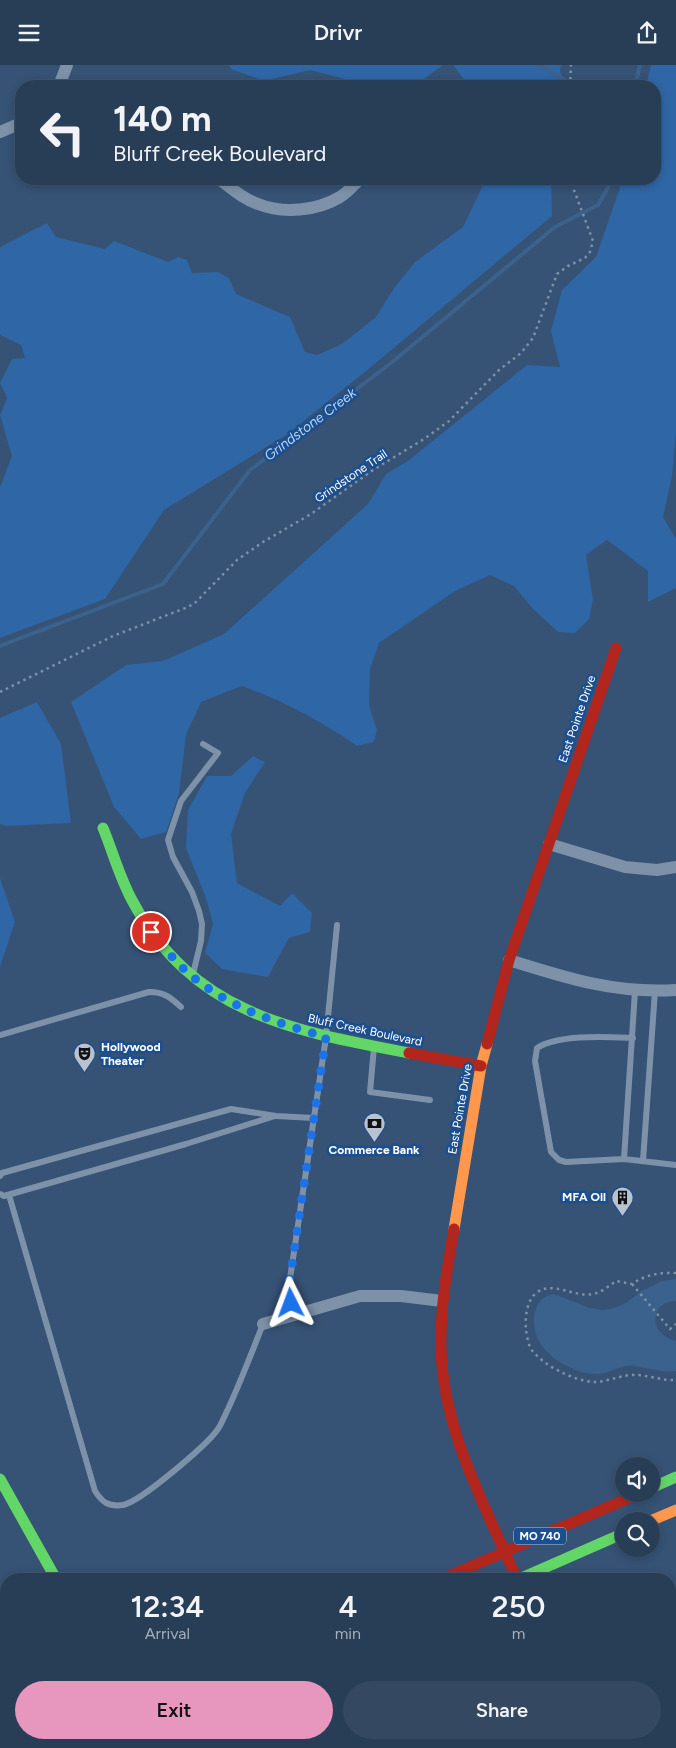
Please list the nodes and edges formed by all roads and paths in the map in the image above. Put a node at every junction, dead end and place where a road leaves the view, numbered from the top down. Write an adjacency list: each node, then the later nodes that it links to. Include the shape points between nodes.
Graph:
1 (67, 65): 3 (street)
2 (571, 65): 4 (path)
3 (61, 80)
4 (570, 80)
5 (15, 126): 6 (street)
6 (0, 132)
7 (227, 185): 8 (street, via 258,205 300,210 321,206 341,197)
8 (354, 185)
9 (574, 185): 11 (path, Grindstone Trail, via 593,241 590,252 557,274 533,338 521,353 499,370 449,421 237,560 188,607 113,636)
10 (616, 649): 14 (main road, East Pointe Drive)
11 (0, 692)
12 (203, 744): 18 (lane, via 218,753 181,801 168,840 173,857 192,892 202,924)
13 (103, 828): 18 (main road, Bluff Creek Boulevard, via 132,901 151,932)
14 (549, 844): 15 (street, via 625,867 658,870); 17 (main road, East Pointe Drive)
15 (676, 867)
16 (337, 925): 24 (lane)
17 (510, 961): 20 (street, via 581,982); 27 (main road, East Pointe Drive)
18 (192, 976): 24 (main road, Bluff Creek Boulevard, via 226,1000 274,1022)
19 (676, 990): 21 (street)
20 (635, 991): 21 (street); 25 (lane)
21 (655, 991): 32 (lane)
22 (180, 1007): 23 (lane, via 169,996 149,992)
23 (0, 1035)
24 (326, 1037): 26 (main road, Bluff Creek Boulevard); 30 (lane)
25 (633, 1038): 31 (lane); 31 (lane, via 590,1037 546,1042 537,1048 535,1061 551,1152 559,1160 566,1161)
26 (374, 1047): 27 (main road, Bluff Creek Boulevard); 28 (lane, via 370,1092)
27 (481, 1066): 39 (main road, East Pointe Drive)
28 (430, 1100)
29 (276, 1116): 30 (lane); 34 (lane, via 231,1109 2,1173); 36 (lane)
30 (314, 1118): 40 (lane, via 288,1292)
31 (624, 1159): 32 (lane)
32 (643, 1161): 33 (lane)
33 (676, 1165)
34 (0, 1177)
35 (0, 1194): 36 (lane)
36 (10, 1195): 41 (lane, via 95,1491 110,1505 133,1501 207,1443 234,1397)
37 (676, 1273): 38 (path, via 655,1274)
38 (632, 1284): 42 (path, via 670,1329); 43 (path, via 616,1281 593,1294 554,1288 541,1290 530,1300 527,1311 526,1332 530,1347 560,1372 582,1380 605,1381 632,1375)
39 (442, 1301): 40 (street, via 360,1296); 51 (main road, East Pointe Drive, via 440,1351 455,1432)
40 (294, 1315): 41 (street)
41 (263, 1324)
42 (676, 1324)
43 (676, 1380)
44 (676, 1477): 46 (main road)
45 (0, 1479): 53 (main road)
46 (660, 1484)
47 (620, 1502): 51 (main road, MO 740)
48 (676, 1510): 49 (main road)
49 (660, 1517)
50 (615, 1537): 52 (main road, MO 740)
51 (505, 1552): 54 (main road, MO 740); 55 (main road, East Pointe Drive)
52 (553, 1564): 56 (main road, MO 740); 57 (main road)
53 (53, 1573)
54 (456, 1573)
55 (515, 1573)
56 (532, 1573)
57 (547, 1573)

